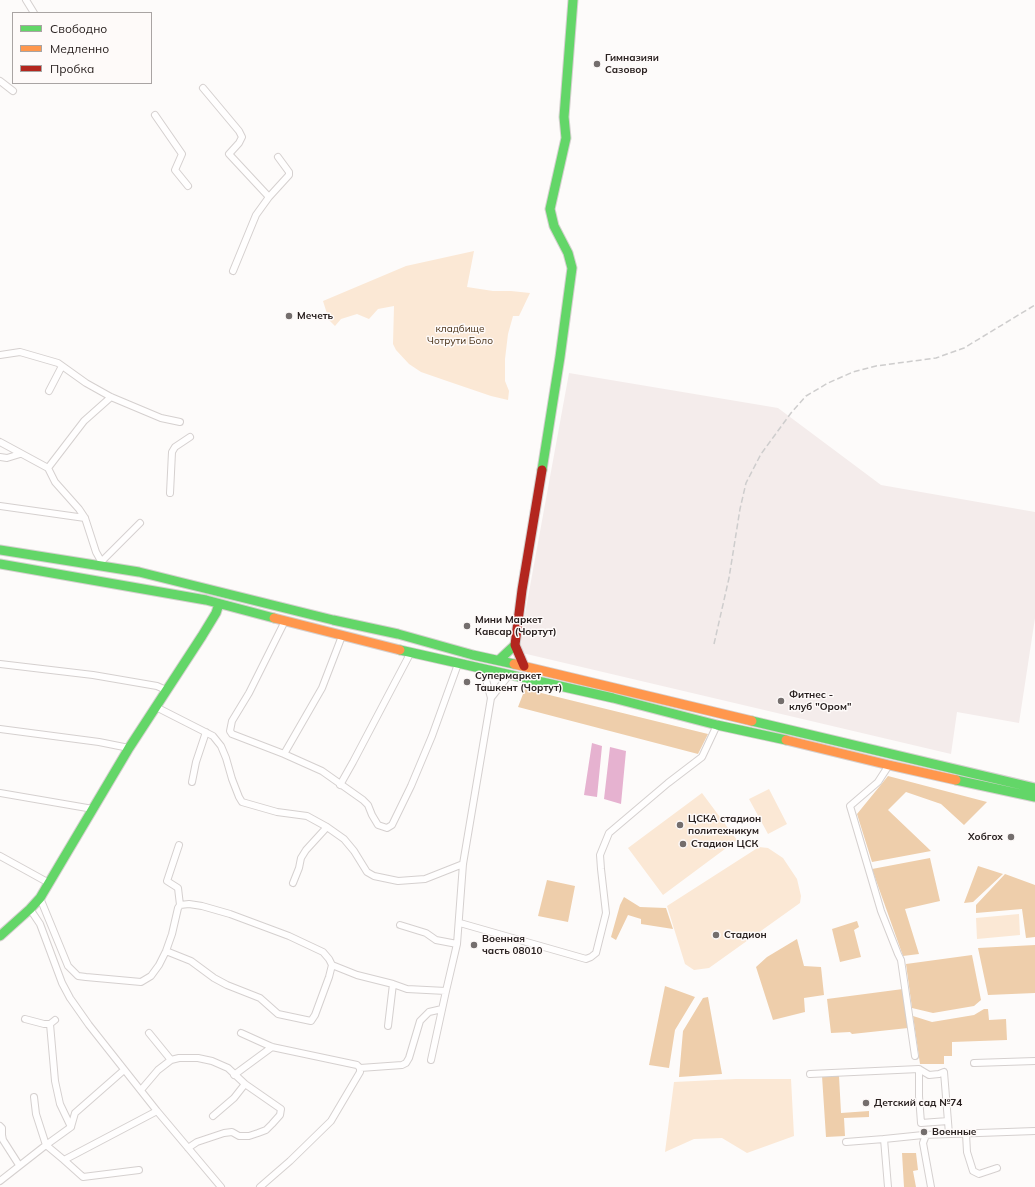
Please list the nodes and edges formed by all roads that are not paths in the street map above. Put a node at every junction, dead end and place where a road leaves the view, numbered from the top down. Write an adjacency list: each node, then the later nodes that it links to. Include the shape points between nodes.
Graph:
1 (26, 0): 3 (street)
2 (573, 0): 35 (main road, via 564,117 566,138 550,208 554,226 568,253 572,268)
3 (33, 12)
4 (0, 80): 6 (street)
5 (203, 88): 10 (street, via 242,137 229,154)
6 (13, 91)
7 (155, 115): 9 (street, via 182,154 174,170)
8 (278, 157): 10 (street, via 289,175)
9 (188, 186)
10 (268, 197): 11 (street, via 256,215)
11 (233, 271)
12 (0, 355): 13 (street, via 20,352)
13 (62, 366): 14 (street); 15 (street)
14 (49, 391)
15 (111, 397): 16 (street, via 161,418); 21 (street, via 84,422)
16 (180, 422)
17 (190, 437): 22 (street, via 172,452)
18 (0, 442): 19 (street)
19 (20, 454): 20 (street, via 7,458); 21 (street)
20 (0, 457)
21 (48, 468): 24 (street, via 54,482)
22 (170, 493)
23 (0, 506): 24 (street)
24 (85, 518): 27 (street)
25 (140, 523): 27 (street)
26 (0, 550): 27 (main road)
27 (99, 563): 29 (main road)
28 (0, 564): 30 (main road)
29 (164, 578): 30 (main road); 33 (main road)
30 (160, 591): 31 (main road)
31 (219, 604): 32 (main road); 45 (main road, via 202,636)
32 (285, 621): 34 (main road); 53 (street, via 232,721 230,731)
33 (398, 634): 36 (main road); 38 (main road)
34 (342, 636): 36 (main road); 53 (street, via 322,688)
35 (515, 645): 38 (main road); 41 (main road)
36 (395, 649): 37 (main road)
37 (411, 652): 40 (main road); 57 (street)
38 (500, 660): 41 (main road)
39 (0, 664): 45 (street, via 93,675 157,686)
40 (458, 664): 42 (main road); 57 (street, via 432,736 392,825 387,828 378,825 368,805)
41 (524, 666): 44 (main road)
42 (483, 669): 43 (main road); 46 (street)
43 (509, 675): 46 (street); 47 (main road)
44 (615, 689): 47 (main road); 58 (main road)
45 (166, 690): 48 (main road)
46 (491, 698): 66 (street)
47 (613, 698): 49 (main road)
48 (156, 707): 51 (street); 52 (main road)
49 (717, 725): 54 (main road); 72 (street, via 702,757 609,833 600,855 606,913 596,953 591,957 586,959)
50 (0, 729): 52 (street)
51 (206, 732): 56 (street); 63 (street, via 221,746 242,802 277,812 307,816)
52 (129, 748): 62 (main road)
53 (284, 754): 57 (street, via 322,771)
54 (889, 765): 58 (main road); 86 (street, via 878,782 850,806 881,911 901,960)
55 (1035, 781): 58 (main road)
56 (192, 782)
57 (340, 785)
58 (1014, 786): 59 (main road); 61 (main road)
59 (1035, 788)
60 (0, 793): 62 (street)
61 (1035, 797)
62 (92, 809): 67 (main road)
63 (327, 828): 66 (street, via 344,839 367,872 374,876 398,881 425,879); 68 (street, via 301,858)
64 (179, 845): 70 (street, via 167,881 178,888)
65 (0, 856): 67 (street)
66 (463, 864): 72 (street)
67 (49, 883): 69 (main road)
68 (293, 883)
69 (40, 898): 71 (main road); 76 (street, via 68,966 78,976 140,982 151,976 160,965)
70 (180, 905): 76 (street); 77 (street, via 202,906 268,927 323,952)
71 (30, 909): 74 (main road); 93 (street, via 40,924 70,998)
72 (460, 923): 75 (street)
73 (400, 925): 75 (street, via 426,933 436,940)
74 (0, 936)
75 (457, 944): 79 (street)
76 (166, 951): 77 (street, via 191,961 228,985 260,998 278,1014 311,1021 330,977)
77 (332, 965): 78 (street, via 357,975)
78 (393, 984): 79 (street, via 407,989); 82 (street)
79 (446, 991): 80 (street)
80 (442, 1009): 88 (street); 91 (street, via 429,1012 420,1021 406,1063)
81 (26, 1020): 103 (street, via 44,1024 53,1022 55,1081 60,1104)
82 (388, 1026)
83 (149, 1033): 87 (street)
84 (241, 1033): 85 (street)
85 (272, 1046): 91 (street, via 357,1065); 95 (street)
86 (915, 1056)
87 (171, 1060): 95 (street, via 198,1058 212,1061 228,1068); 97 (street, via 158,1070)
88 (431, 1060)
89 (1035, 1061): 90 (street)
90 (974, 1063)
91 (360, 1068): 118 (street, via 331,1121)
92 (919, 1069): 94 (street); 101 (street, via 929,1075 944,1072); 101 (street, via 921,1123)
93 (124, 1070): 97 (street); 103 (street, via 75,1113)
94 (810, 1074)
95 (234, 1075): 96 (street)
96 (245, 1084): 100 (street, via 234,1098); 111 (street, via 281,1109 272,1124 266,1130 249,1136 224,1133 197,1142)
97 (141, 1090): 99 (street)
98 (34, 1097): 110 (street, via 36,1114)
99 (157, 1112): 111 (street); 112 (street)
100 (213, 1116)
101 (948, 1121): 105 (street)
102 (0, 1126): 113 (street, via 3,1140)
103 (71, 1127): 110 (street)
104 (1035, 1131): 106 (street)
105 (949, 1134): 106 (street); 107 (street)
106 (966, 1134): 114 (street, via 967,1152 975,1172 979,1174)
107 (926, 1135): 108 (street); 120 (street, via 923,1143)
108 (884, 1139): 109 (street); 119 (street)
109 (846, 1142)
110 (46, 1145): 112 (street); 113 (street)
111 (188, 1148): 117 (street)
112 (64, 1160): 115 (street, via 83,1177)
113 (19, 1165): 116 (street)
114 (997, 1168)
115 (139, 1170)
116 (0, 1181)
117 (221, 1187)
118 (260, 1187)
119 (888, 1187)
120 (931, 1187)

